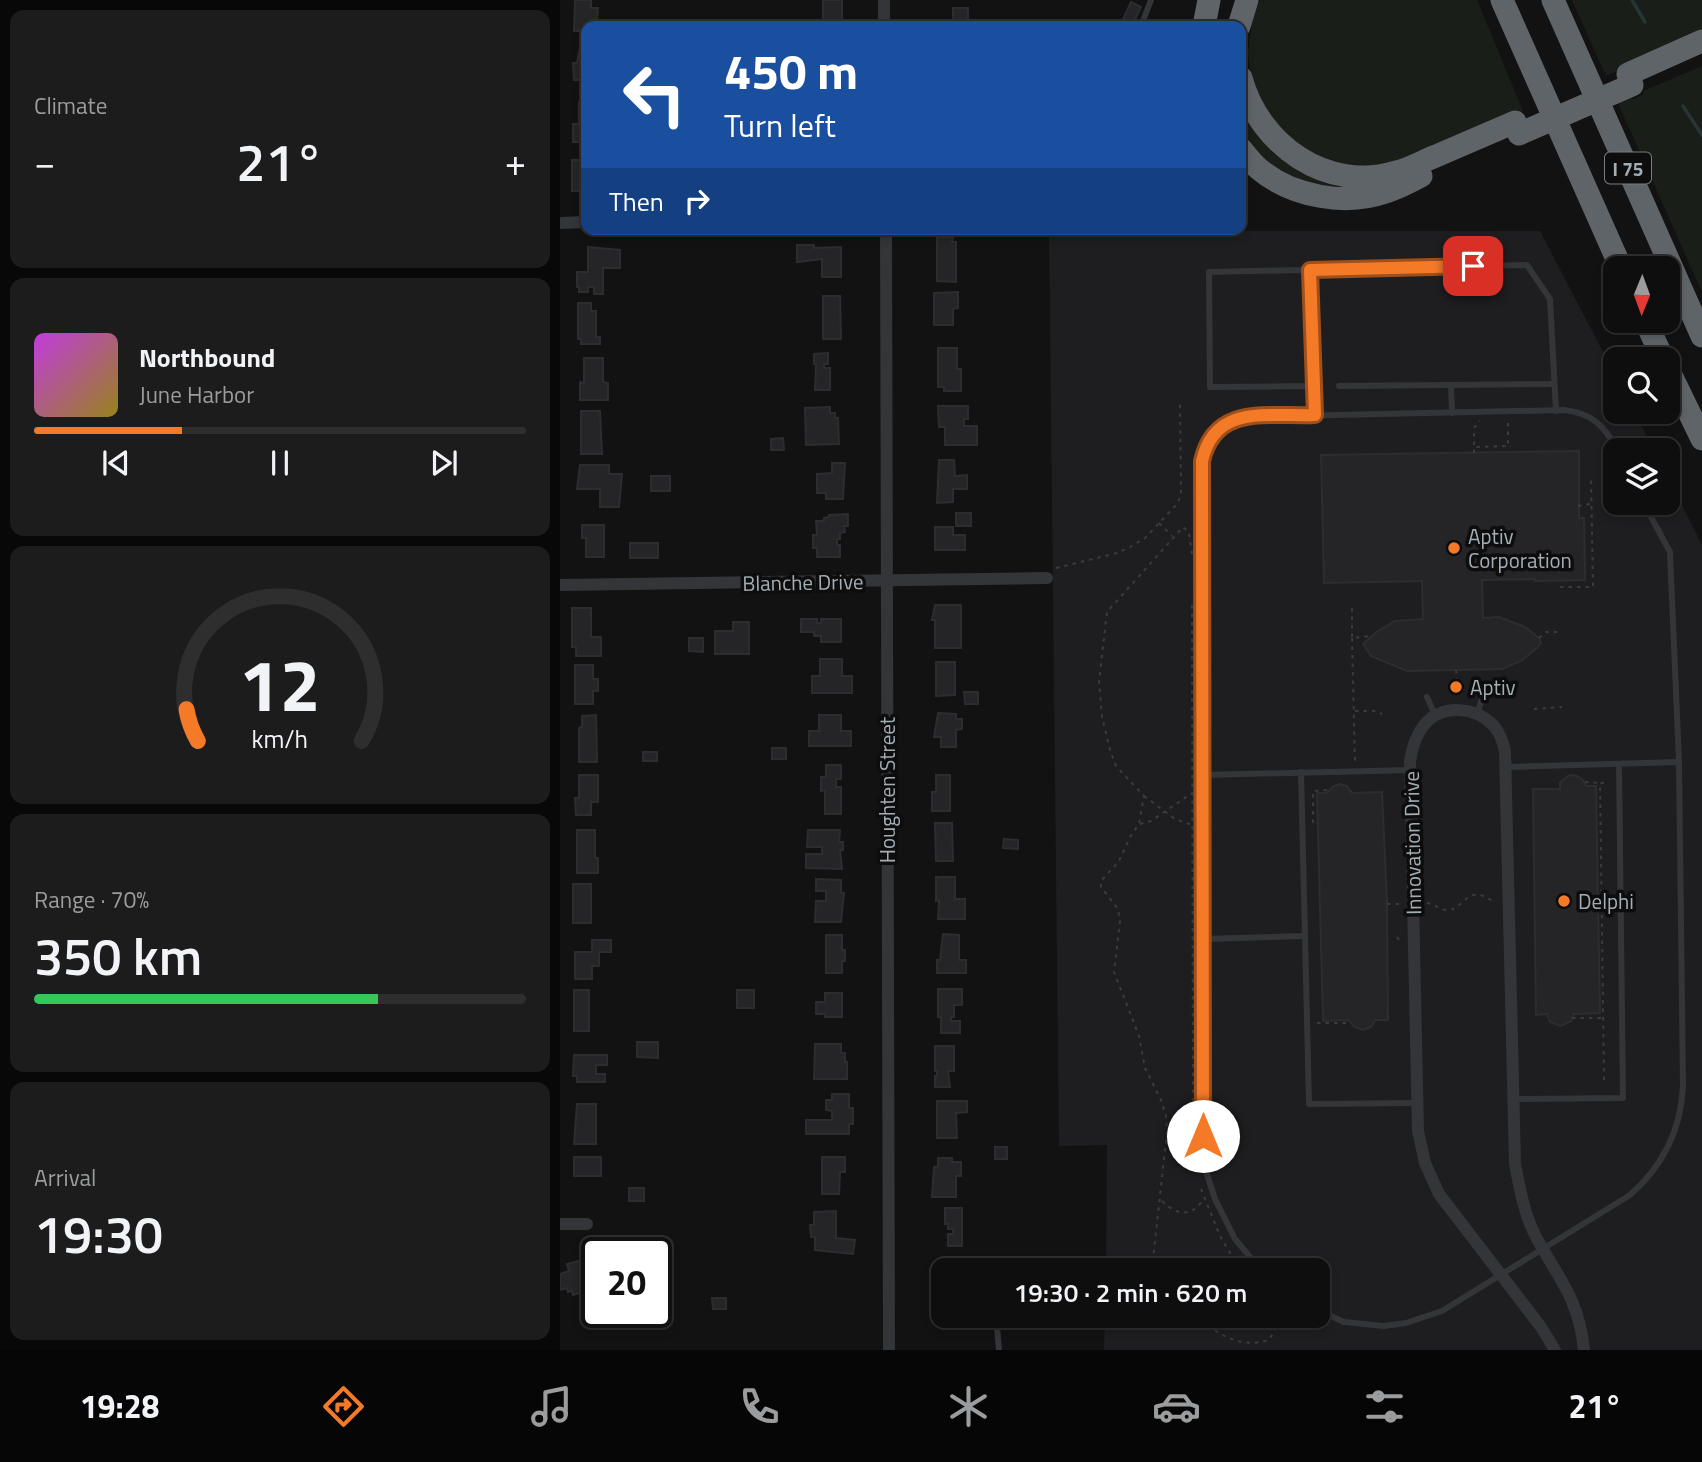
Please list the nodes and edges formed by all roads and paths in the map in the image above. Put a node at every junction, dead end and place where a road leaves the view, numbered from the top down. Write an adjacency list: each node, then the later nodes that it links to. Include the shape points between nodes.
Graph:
1 (884, 0): 7 (street)
2 (1151, 0): 8 (lane)
3 (1209, 0): 9 (highway)
4 (1247, 0): 10 (highway)
5 (1553, 0): 22 (highway, I 75)
6 (1501, 1): 20 (highway, I 75)
7 (884, 21)
8 (1143, 21)
9 (1205, 21)
10 (1241, 21)
11 (1702, 41): 13 (highway)
12 (1702, 54): 13 (highway)
13 (1630, 79): 15 (highway, bridge)
14 (1246, 94): 15 (highway, via 1268,132 1286,151 1334,173 1360,177 1396,173)
15 (1517, 128): 16 (highway, via 1387,192 1361,198 1324,198 1290,187 1259,169)
16 (1246, 155)
17 (581, 222): 18 (street)
18 (560, 223)
19 (886, 235): 46 (street, Houghten Street)
20 (1616, 256)
21 (1310, 270): 23 (lane, via 1527,265 1550,299); 25 (lane); 25 (lane, via 1209,272 1210,387)
22 (1702, 336)
23 (1553, 384): 24 (lane); 29 (lane)
24 (1451, 385): 26 (lane); 30 (lane)
25 (1314, 386): 31 (lane)
26 (1339, 386)
27 (1680, 394): 35 (highway)
28 (1180, 402): 42 (path, via 1181,495)
29 (1556, 411): 30 (lane); 34 (lane, via 1590,416)
30 (1452, 413): 31 (lane)
31 (1315, 415): 71 (lane, via 1228,421 1216,429 1205,448)
32 (1508, 419): 36 (path, via 1507,446)
33 (1481, 420): 36 (path, via 1474,428)
34 (1610, 438)
35 (1702, 439)
36 (1474, 447): 37 (path)
37 (1474, 453)
38 (1591, 477): 39 (path)
39 (1591, 504): 40 (path); 48 (path, via 1592,587)
40 (1578, 506)
41 (1650, 515): 65 (lane, via 1670,552)
42 (1158, 522): 43 (path); 45 (path, via 1145,538 1124,550 1060,565 1048,572)
43 (1173, 536): 44 (path, via 1183,527 1189,533); 78 (path, via 1107,611 1104,629 1099,681 1102,717 1116,766)
44 (1192, 554)
45 (1047, 578): 46 (street, Blanche Drive)
46 (886, 581): 47 (street, Blanche Drive); 112 (street, Houghten Street)
47 (560, 585)
48 (1560, 587)
49 (1192, 601): 77 (path)
50 (1352, 608): 53 (path)
51 (1561, 632): 54 (path, via 1546,632)
52 (1371, 636): 53 (path)
53 (1352, 638): 61 (path)
54 (1539, 638)
55 (1456, 670): 56 (path)
56 (1458, 680)
57 (1483, 696): 63 (lane)
58 (1427, 697): 64 (lane)
59 (1562, 708): 60 (path)
60 (1534, 709)
61 (1354, 711): 62 (path); 66 (path)
62 (1382, 714)
63 (1477, 714): 64 (street, via 1456,709); 68 (street, via 1502,738)
64 (1435, 715): 69 (street, Innovation Drive, via 1416,737)
65 (1678, 762): 67 (lane); 103 (lane, via 1683,1086 1679,1118 1667,1150 1643,1184 1622,1202)
66 (1355, 763)
67 (1619, 764): 68 (lane); 74 (lane)
68 (1506, 767): 95 (street)
69 (1410, 770): 70 (lane); 96 (street, Innovation Drive)
70 (1301, 772): 71 (lane); 88 (lane)
71 (1203, 775): 83 (lane)
72 (1585, 782): 73 (path)
73 (1600, 783): 74 (path); 91 (path)
74 (1619, 783): 95 (lane, via 1623,1098)
75 (1329, 790): 80 (path, via 1313,790 1314,823)
76 (1197, 792): 77 (path)
77 (1192, 793): 79 (path); 82 (path)
78 (1144, 796): 79 (path); 81 (path)
79 (1165, 812): 81 (path); 82 (path)
80 (1310, 822)
81 (1139, 824): 99 (path, via 1101,887 1118,909 1120,922 1114,972 1166,1116)
82 (1191, 825): 83 (path); 97 (path)
83 (1202, 830): 89 (lane)
84 (1504, 902): 87 (path, via 1480,895 1468,897 1453,910)
85 (1387, 904): 86 (path)
86 (1409, 904)
87 (1421, 904)
88 (1304, 936): 89 (lane); 96 (lane, via 1309,1104)
89 (1203, 939): 106 (lane, via 1203,1136 1208,1174 1235,1239)
90 (1572, 1018): 91 (path)
91 (1603, 1018): 94 (path)
92 (1315, 1023): 93 (path)
93 (1351, 1023)
94 (1604, 1080)
95 (1514, 1099): 103 (street, via 1515,1164 1522,1203)
96 (1418, 1103): 107 (street, Innovation Drive, via 1425,1163 1439,1194)
97 (1196, 1165)
98 (1201, 1188): 100 (path)
99 (1161, 1199): 100 (path, via 1170,1209 1189,1213); 104 (path)
100 (1204, 1199): 105 (path)
101 (560, 1224): 102 (street)
102 (587, 1224)
103 (1544, 1249): 107 (lane); 115 (street, via 1571,1295)
104 (1153, 1258)
105 (1233, 1258)
106 (1251, 1258)
107 (1502, 1276): 108 (lane, via 1442,1311 1406,1323 1384,1326 1344,1322); 114 (street, Innovation Drive)
108 (1330, 1316)
109 (997, 1328): 113 (lane)
110 (1213, 1328): 111 (path, via 1243,1344 1254,1344 1269,1340)
111 (1276, 1328)
112 (890, 1350)
113 (999, 1350)
114 (1555, 1350)
115 (1584, 1350)

